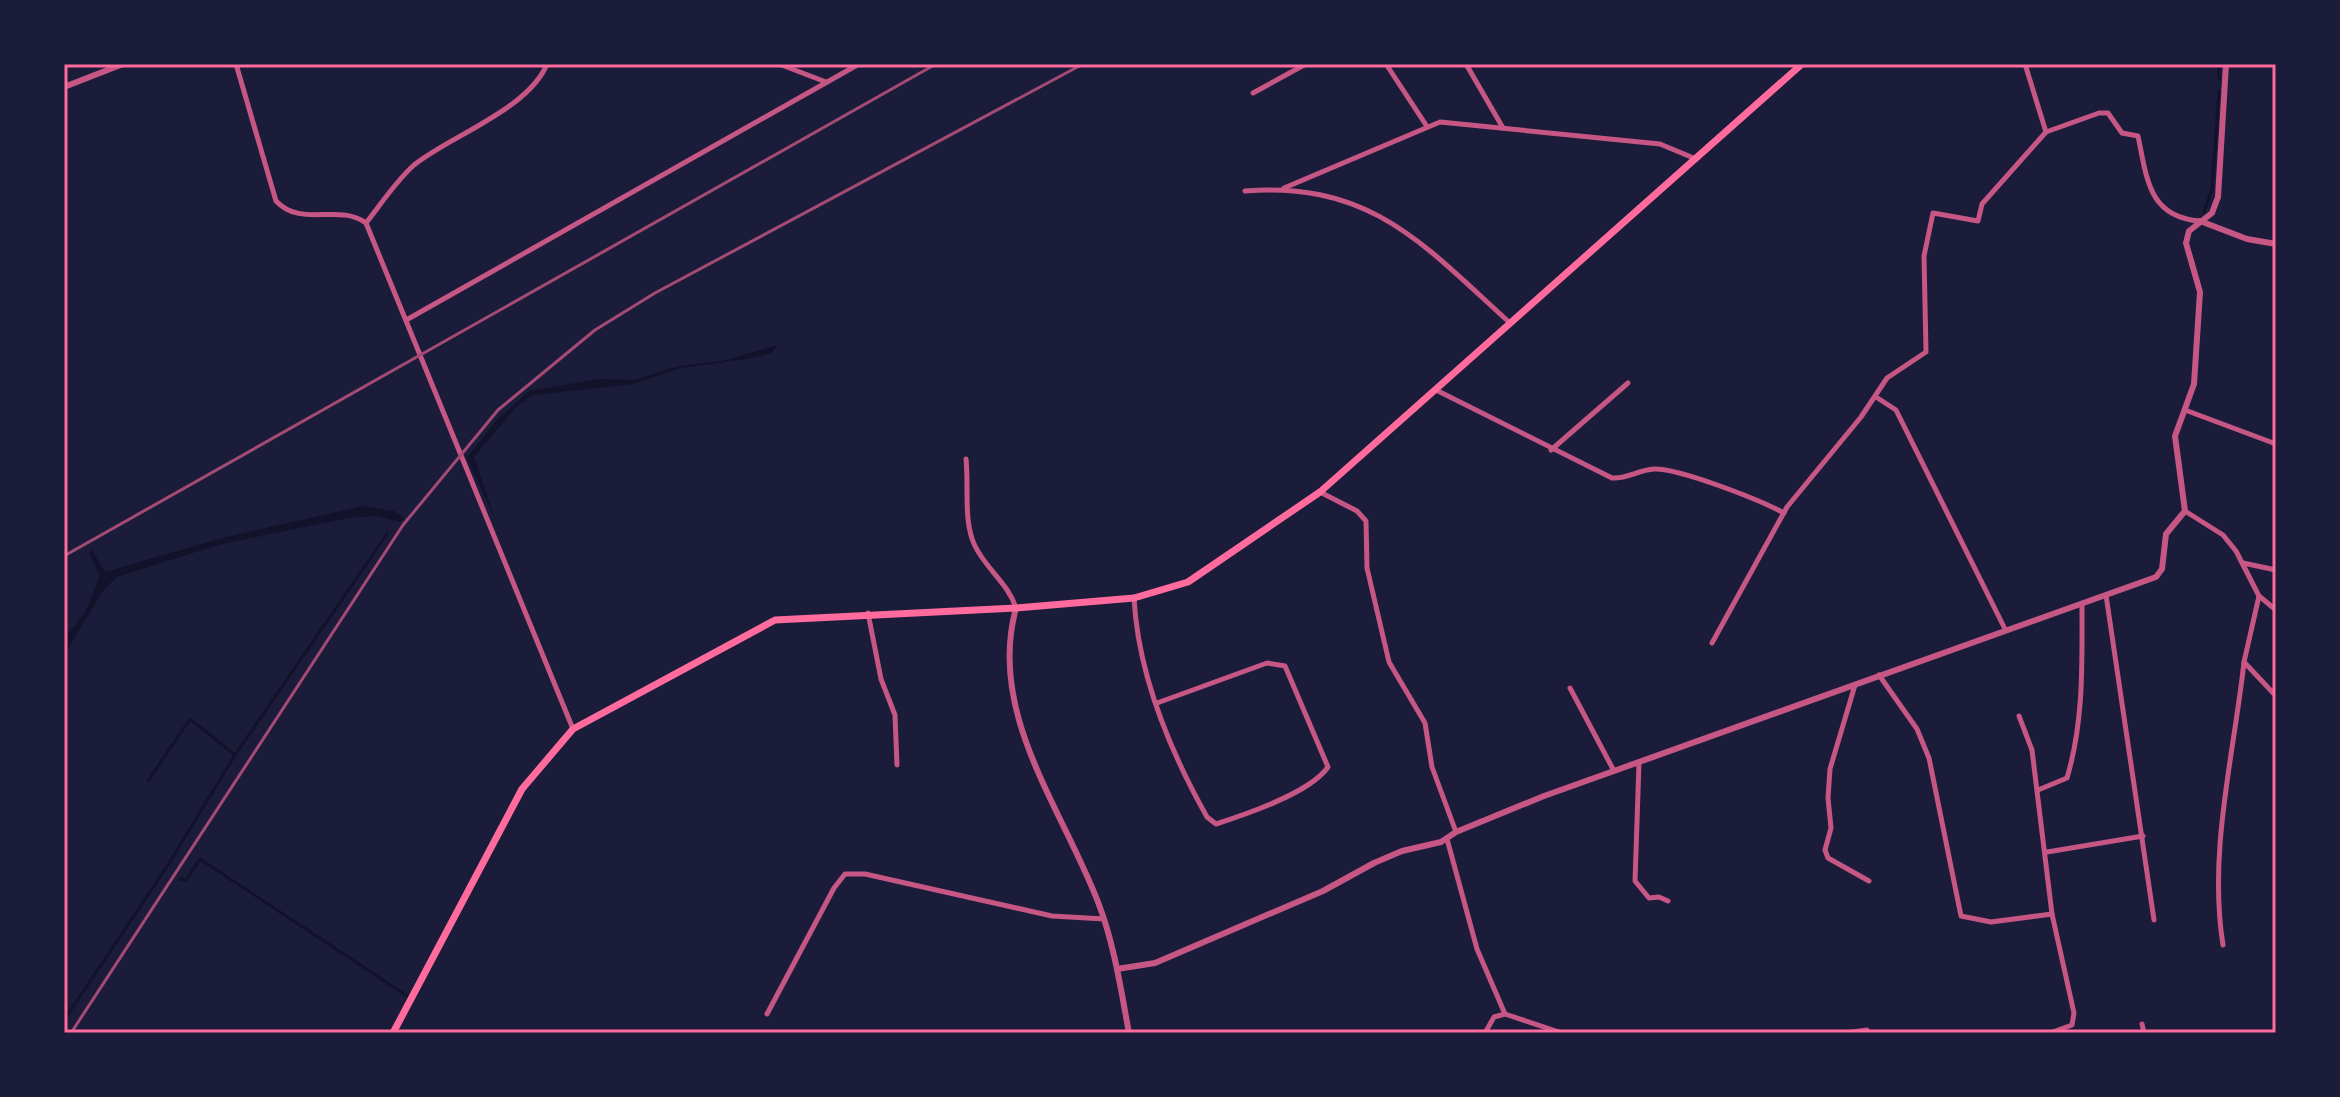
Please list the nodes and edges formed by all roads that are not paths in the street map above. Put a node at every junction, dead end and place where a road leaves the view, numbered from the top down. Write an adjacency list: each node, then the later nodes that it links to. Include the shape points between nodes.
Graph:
1 (123, 64): 13 (street)
2 (236, 64): 22 (street, via 276,201 295,214 358,217)
3 (547, 64): 22 (street, via 539,79 507,106 413,167)
4 (779, 64): 12 (street)
5 (859, 64): 12 (street)
6 (1306, 64): 14 (street)
7 (1386, 64): 15 (street)
8 (1466, 64): 16 (street)
9 (1802, 64): 18 (main road)
10 (2025, 64): 17 (street)
11 (2226, 64): 21 (street, via 2218,197 2212,213)
12 (827, 82): 24 (street)
13 (64, 87)
14 (1253, 93)
15 (1426, 125): 16 (street); 19 (street, via 1406,139)
16 (1503, 128): 18 (street, via 1660,144)
17 (2046, 132): 21 (street, via 2108,113 2122,133 2138,136 2149,189 2158,203 2183,220); 28 (street, via 1982,204 1978,221 1933,213 1924,256 1926,352 1887,378)
18 (1696, 159): 25 (main road)
19 (1284, 188): 20 (street); 25 (street, via 1306,190 1385,217 1414,236)
20 (1245, 191)
21 (2200, 221): 23 (street); 29 (street, via 2186,243 2200,292 2194,384)
22 (366, 223): 24 (street)
23 (2276, 244)
24 (408, 319): 54 (street)
25 (1511, 323): 27 (main road)
26 (1628, 383): 31 (street)
27 (1438, 391): 31 (street); 33 (main road)
28 (1876, 397): 35 (street); 45 (street, via 1896,410)
29 (2185, 410): 30 (street); 34 (street, via 2175,436)
30 (2276, 444)
31 (1551, 450): 35 (street, via 1612,478 1656,469 1744,494)
32 (966, 459): 42 (street, via 971,536)
33 (1320, 492): 40 (main road, via 1188,582); 59 (street, via 1366,521 1367,568 1389,662 1425,723 1432,767)
34 (2185, 511): 36 (street, via 2223,535); 38 (street, via 2166,534 2162,569 2156,577)
35 (1784, 513): 46 (street)
36 (2243, 563): 37 (street); 39 (street)
37 (2276, 570)
38 (2106, 595): 41 (street); 60 (street)
39 (2259, 596): 43 (street); 47 (street)
40 (1134, 598): 42 (main road); 52 (street)
41 (2082, 604): 45 (street); 58 (street, via 2080,727 2074,756 2067,778)
42 (1016, 608): 44 (main road); 66 (street, via 1007,639 1007,673 1032,757)
43 (2276, 610)
44 (868, 613): 54 (main road, via 775,620); 56 (street, via 881,679 895,715)
45 (2005, 629): 48 (street)
46 (1712, 643)
47 (2244, 662): 51 (street); 68 (street, via 2225,811 2218,914)
48 (1878, 675): 49 (street); 65 (street, via 1917,729 1929,758 1961,916 1991,922)
49 (1855, 684): 55 (street); 63 (street, via 1830,769 1831,828 1825,850 1828,858)
50 (1570, 688): 57 (street)
51 (2276, 696)
52 (1157, 703): 52 (street, via 1267,663 1285,666 1328,767 1309,784 1216,824 1191,789)
53 (2019, 716): 58 (street, via 2032,750)
54 (573, 729): 74 (main road, via 522,789)
55 (1639, 763): 57 (street); 64 (street, via 1635,881 1649,898)
56 (897, 765)
57 (1614, 771): 59 (street)
58 (2038, 790): 62 (street)
59 (1456, 832): 61 (street)
60 (2143, 836): 62 (street); 67 (street)
61 (1447, 839): 69 (street, via 1388,857 1323,891 1155,963); 71 (street, via 1477,949)
62 (2047, 852): 65 (street)
63 (1869, 881)
64 (1668, 901)
65 (2052, 914): 79 (street, via 2074,1013 2072,1025)
66 (1104, 919): 69 (street); 70 (street, via 1052,916 845,874)
67 (2154, 920)
68 (2223, 945)
69 (1117, 969): 75 (street)
70 (767, 1014)
71 (1505, 1014): 76 (street, via 1494,1017); 77 (street)
72 (2142, 1024): 80 (street)
73 (1867, 1030): 78 (street)
74 (393, 1033)
75 (1129, 1033)
76 (1485, 1033)
77 (1562, 1033)
78 (1845, 1033)
79 (2050, 1033)
80 (2144, 1033)

